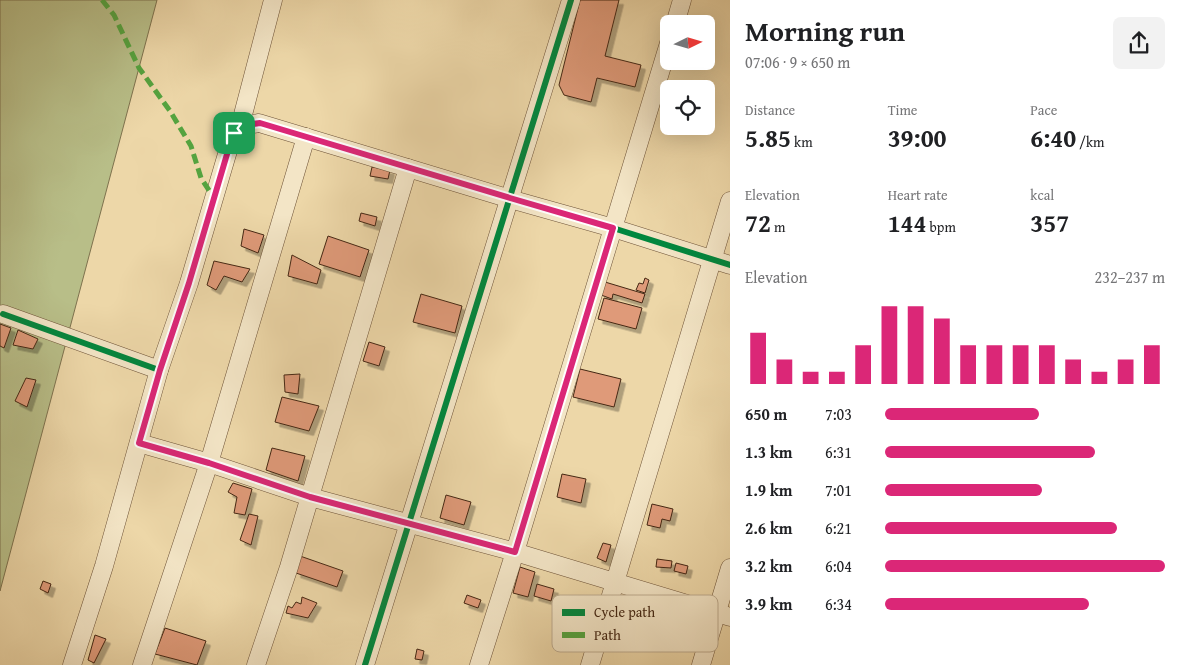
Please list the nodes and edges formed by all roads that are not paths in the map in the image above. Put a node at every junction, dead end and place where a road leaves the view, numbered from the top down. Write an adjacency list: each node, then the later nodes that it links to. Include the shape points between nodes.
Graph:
1 (273, 0): 6 (street)
2 (571, 0): 9 (street)
3 (682, 0): 4 (street)
4 (678, 15)
5 (661, 70): 11 (street)
6 (240, 126): 7 (street, via 260,123); 15 (street, via 230,144)
7 (306, 137): 8 (street); 17 (street)
8 (408, 168): 9 (street); 18 (street)
9 (510, 198): 11 (street); 19 (street)
10 (730, 200): 12 (street)
11 (613, 228): 12 (street); 20 (street)
12 (712, 260): 13 (street); 22 (street)
13 (730, 265)
14 (3, 314): 15 (street)
15 (160, 370): 16 (street)
16 (139, 443): 17 (street); 28 (street)
17 (209, 463): 18 (street); 29 (street)
18 (310, 497): 19 (street); 30 (street)
19 (409, 522): 20 (street); 31 (street)
20 (515, 552): 22 (street); 32 (street)
21 (730, 568): 25 (street)
22 (616, 582): 23 (street); 24 (street)
23 (612, 595)
24 (658, 595)
25 (723, 615)
26 (594, 652): 33 (street)
27 (707, 652): 34 (street)
28 (72, 665)
29 (142, 665)
30 (256, 665)
31 (365, 665)
32 (479, 665)
33 (590, 665)
34 (701, 665)

